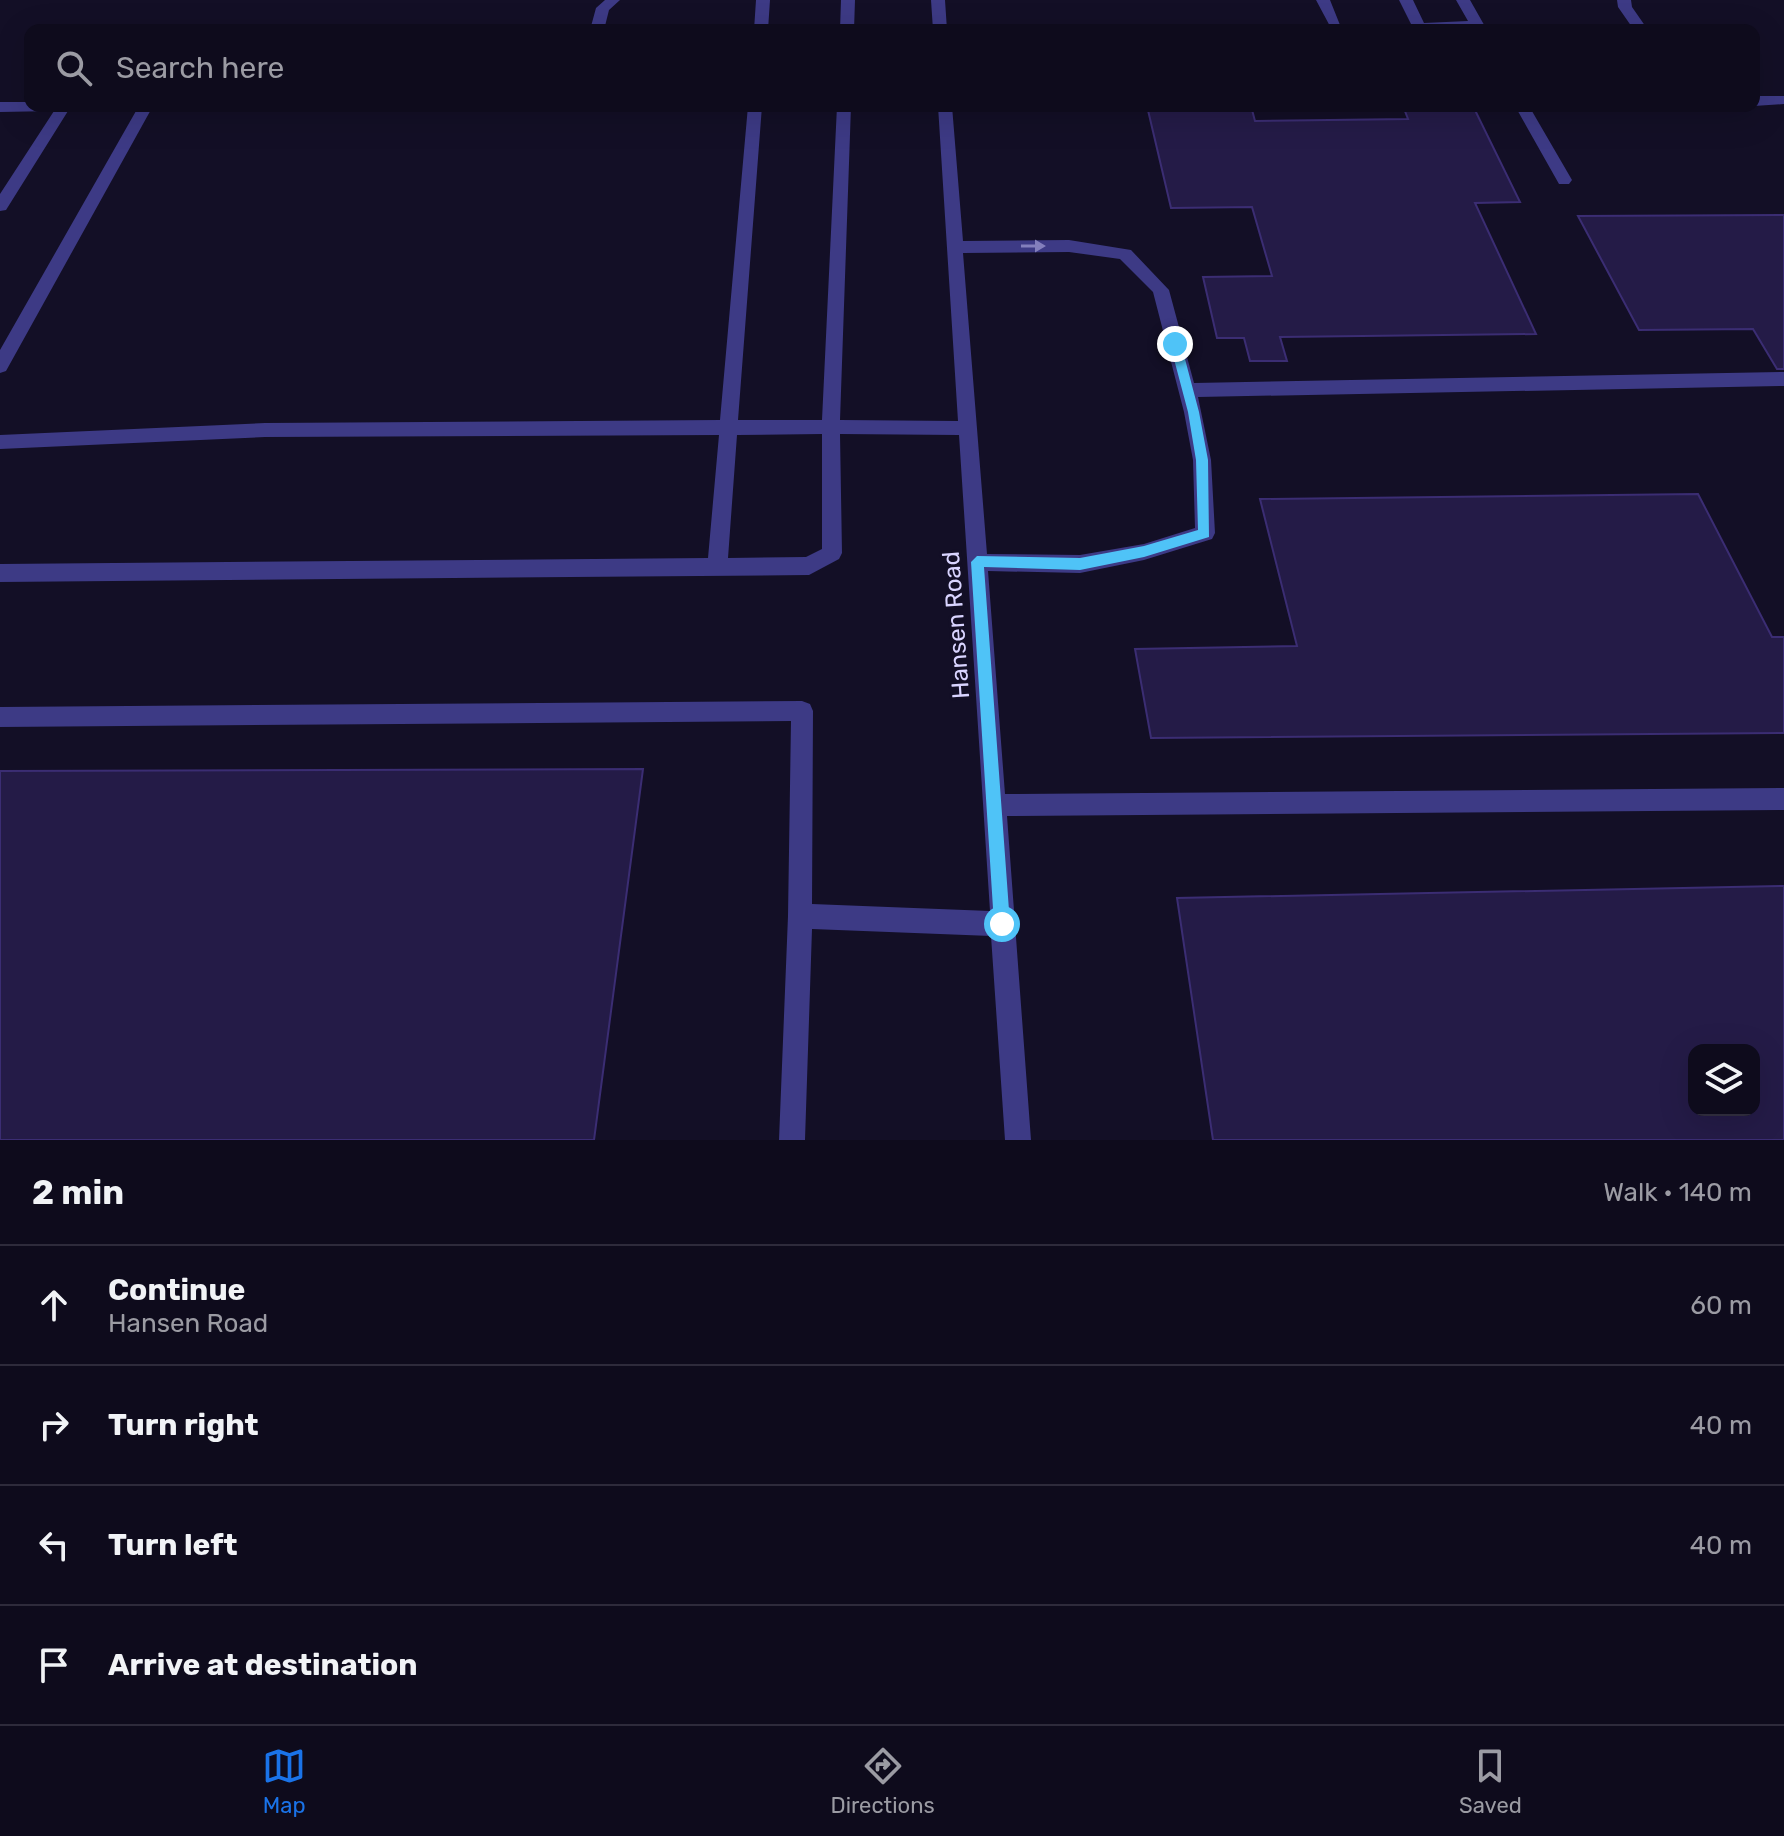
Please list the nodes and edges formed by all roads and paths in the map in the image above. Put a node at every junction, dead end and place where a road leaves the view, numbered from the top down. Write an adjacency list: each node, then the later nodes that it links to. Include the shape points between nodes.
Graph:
1 (613, 0): 9 (street, via 603,8)
2 (763, 0): 10 (street)
3 (848, 0): 11 (street)
4 (938, 0): 12 (street)
5 (1323, 0): 13 (street)
6 (1406, 0): 14 (street)
7 (1463, 0): 15 (street)
8 (1624, 0): 16 (street)
9 (599, 24)
10 (761, 24)
11 (847, 24)
12 (940, 24)
13 (1335, 24)
14 (1418, 24)
15 (1476, 24)
16 (1637, 24)
17 (1784, 100): 18 (street)
18 (1760, 101)
19 (0, 107): 20 (street)
20 (24, 107)
21 (60, 112): 28 (street)
22 (143, 112): 30 (street)
23 (754, 112): 33 (street)
24 (844, 112): 34 (street)
25 (945, 112): 29 (street, Hansen Road)
26 (1525, 112): 27 (street)
27 (1564, 180)
28 (0, 206)
29 (955, 247): 32 (street, one-way to 32, via 1069,246 1125,254 1161,290); 35 (street, Hansen Road)
30 (0, 366)
31 (1784, 379): 32 (street)
32 (1187, 390): 37 (street, via 1202,460 1205,533 1080,564)
33 (726, 427): 34 (street); 36 (street, via 265,430); 38 (street)
34 (831, 427): 35 (street); 38 (street, via 832,553 809,566)
35 (968, 428): 37 (street, Hansen Road)
36 (0, 442)
37 (977, 562): 42 (street, Hansen Road)
38 (717, 567): 39 (street)
39 (0, 573)
40 (0, 717): 43 (street, via 802,711)
41 (1784, 799): 42 (street)
42 (994, 805): 44 (street, Hansen Road)
43 (800, 916): 44 (street); 45 (street)
44 (1002, 924): 46 (street, Hansen Road)
45 (792, 1140)
46 (1018, 1140)

